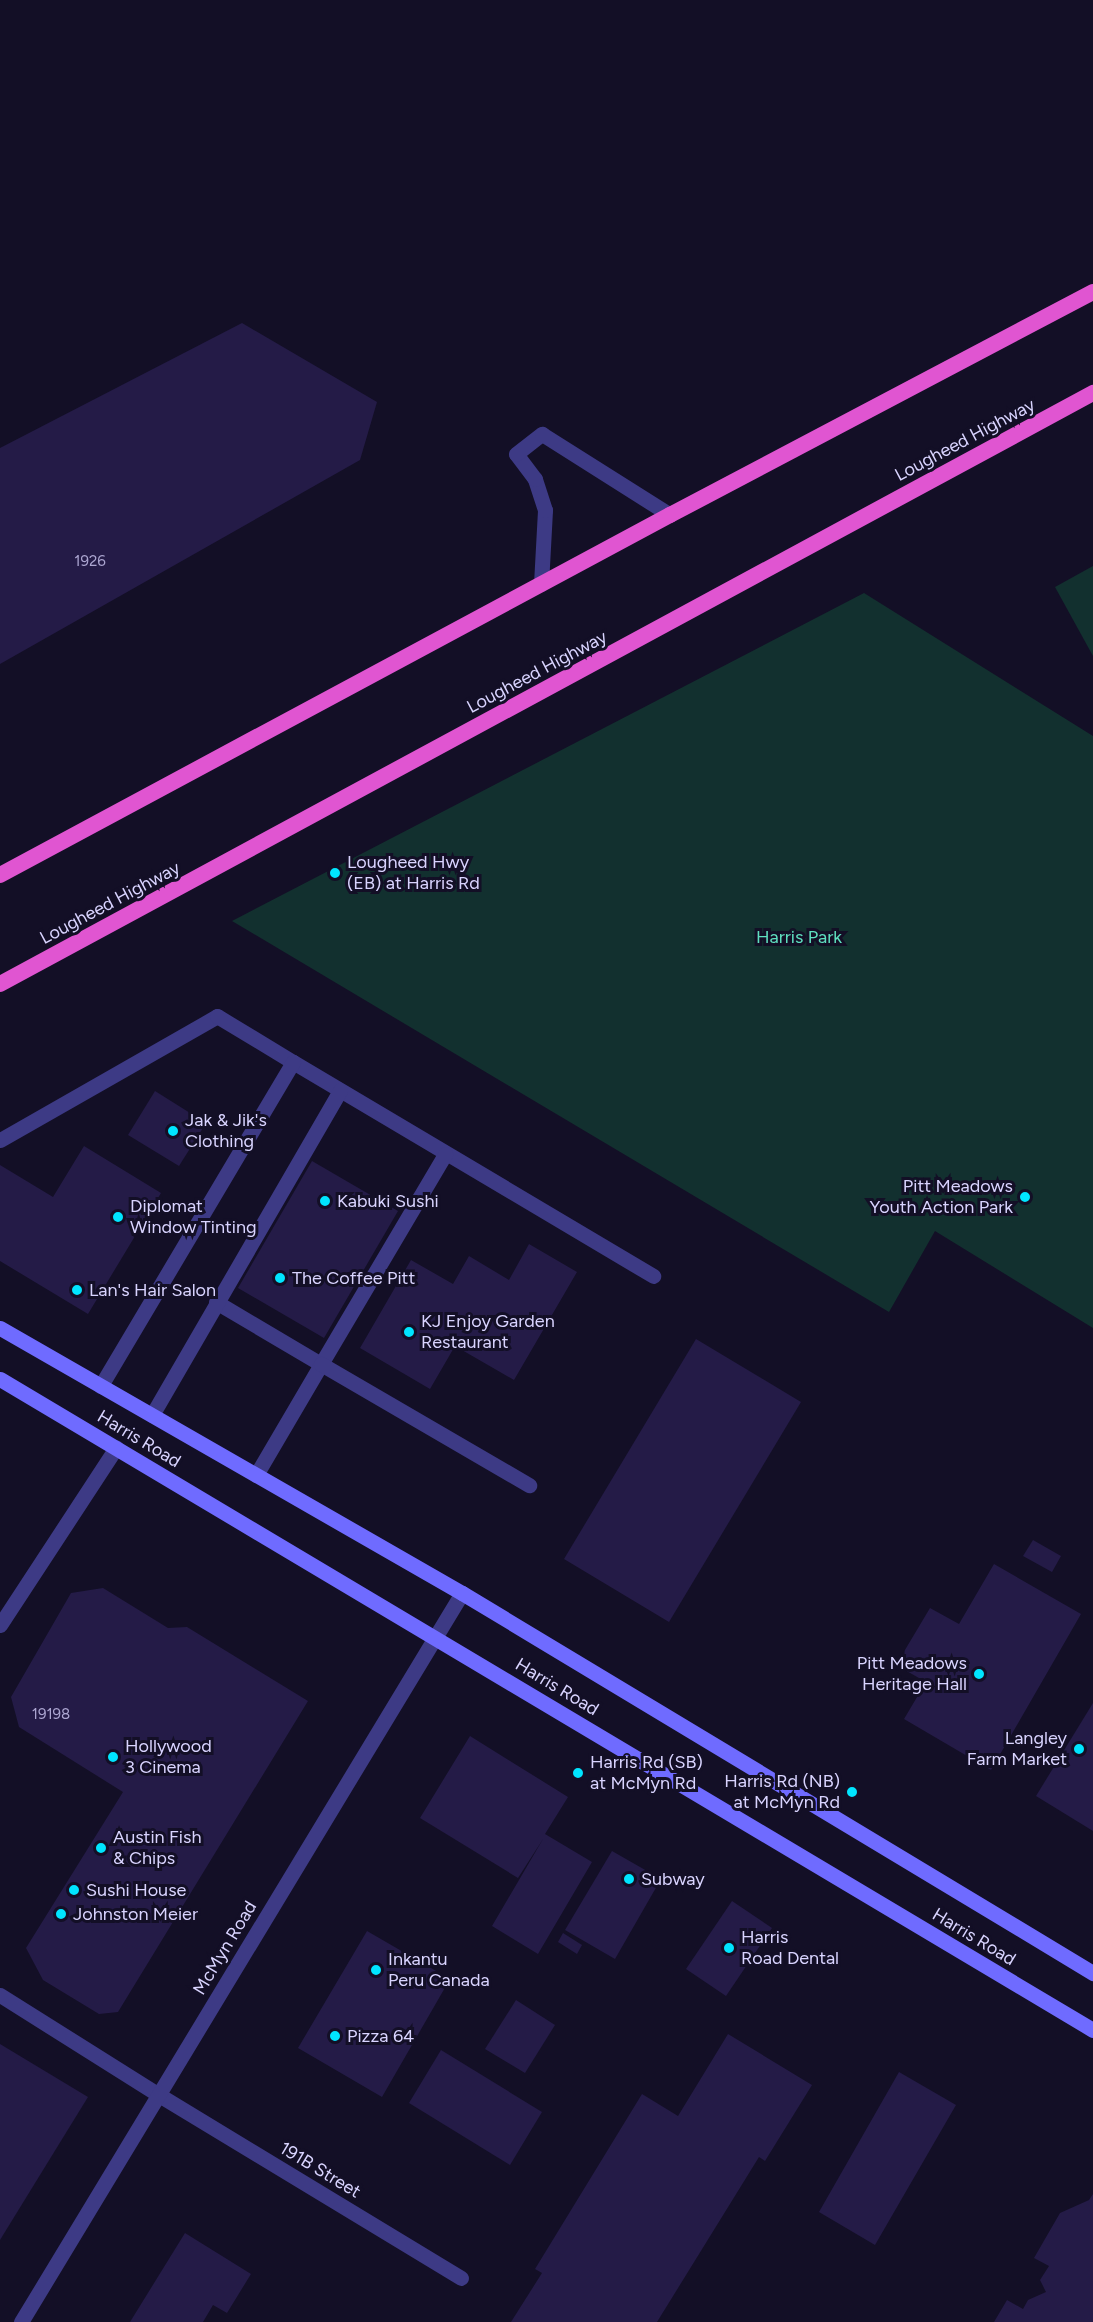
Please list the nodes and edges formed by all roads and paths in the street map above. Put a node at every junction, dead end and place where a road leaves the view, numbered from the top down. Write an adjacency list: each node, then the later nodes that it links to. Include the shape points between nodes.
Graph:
1 (1093, 292): 3 (highway)
2 (1093, 393): 6 (highway, Lougheed Highway)
3 (670, 514): 4 (highway); 4 (street, via 542,434 516,454 535,479 545,510)
4 (541, 584): 5 (highway)
5 (0, 875)
6 (0, 984)
7 (293, 1062): 8 (street); 9 (street, via 217,1016); 16 (street)
8 (340, 1091): 10 (street); 12 (street)
9 (0, 1140)
10 (445, 1154): 11 (street); 14 (street)
11 (653, 1276)
12 (216, 1302): 14 (street); 17 (street)
13 (0, 1328): 16 (main road, Harris Road)
14 (321, 1364): 19 (street); 20 (street)
15 (0, 1379): 18 (main road, Harris Road)
16 (101, 1386): 17 (main road, Harris Road)
17 (152, 1415): 19 (main road, Harris Road)
18 (116, 1448): 22 (street); 23 (main road, Harris Road)
19 (256, 1475): 21 (main road, Harris Road)
20 (529, 1485)
21 (462, 1593): 23 (street, McMyn Road); 24 (main road, Harris Road)
22 (0, 1625)
23 (435, 1638): 26 (main road, Harris Road); 27 (street, McMyn Road)
24 (1093, 1973)
25 (0, 1995): 27 (street, 191B Street)
26 (1093, 2030)
27 (159, 2095): 28 (street, 191B Street); 29 (street, McMyn Road)
28 (461, 2278)
29 (21, 2322)

